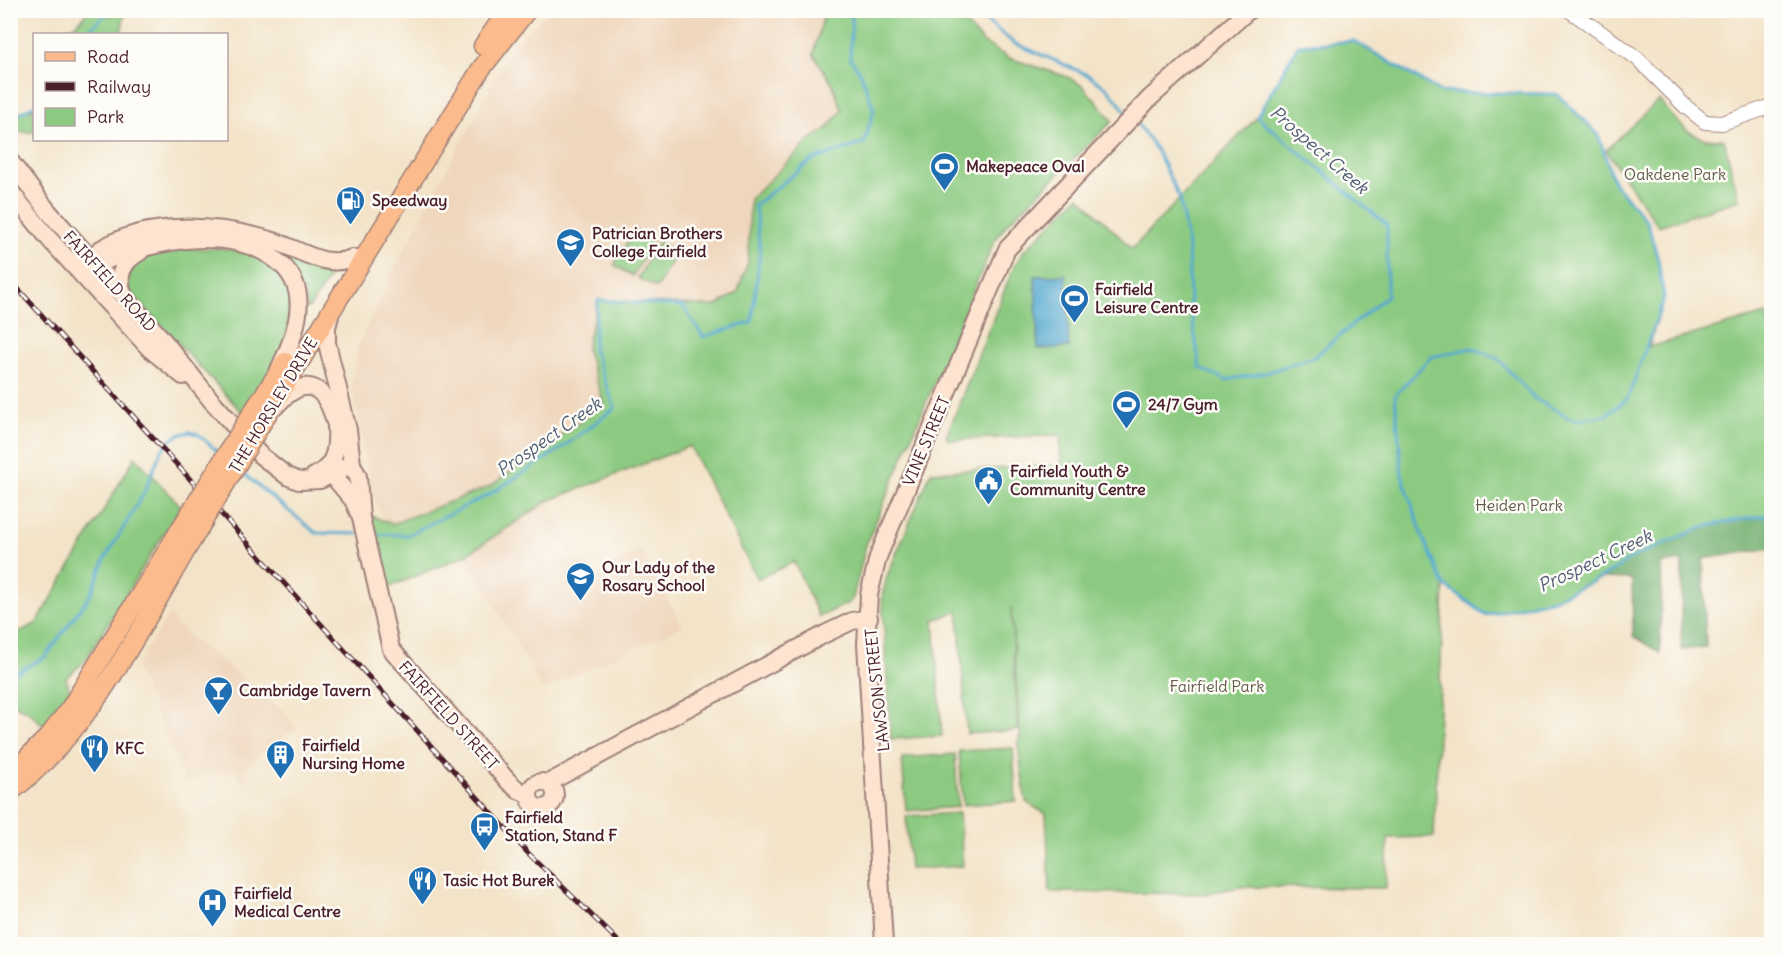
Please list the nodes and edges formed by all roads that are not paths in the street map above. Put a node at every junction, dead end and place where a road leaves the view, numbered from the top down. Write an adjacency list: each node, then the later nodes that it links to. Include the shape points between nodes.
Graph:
1 (508, 10): 11 (main road, THE HORSLEY DRIVE)
2 (527, 10): 13 (main road, THE HORSLEY DRIVE, via 481,69)
3 (1249, 10): 23 (main road, VINE STREET, via 1112,135 1018,236 1001,260 878,557 869,595)
4 (1569, 10): 5 (street, via 1631,53 1705,122 1722,123)
5 (1772, 106)
6 (10, 161): 8 (main road, FAIRFIELD ROAD)
7 (10, 191): 12 (main road, FAIRFIELD ROAD, via 69,260)
8 (69, 236): 9 (main road, via 87,242); 12 (main road, FAIRFIELD ROAD)
9 (120, 237): 11 (main road, via 163,230 214,229 273,240 320,260 344,262); 12 (main road)
10 (157, 245): 12 (main road); 14 (main road, via 130,258 122,267 120,282); 15 (main road, via 200,240 241,243 284,265 298,291 299,309)
11 (352, 258): 15 (main road, THE HORSLEY DRIVE)
12 (89, 268): 14 (main road, FAIRFIELD ROAD); 16 (main road, FAIRFIELD ROAD, via 150,349)
13 (343, 291): 17 (main road, THE HORSLEY DRIVE); 21 (main road, via 330,317 326,338 348,430 352,464)
14 (124, 296): 16 (main road, FAIRFIELD ROAD)
15 (277, 373): 17 (main road, THE HORSLEY DRIVE)
16 (211, 400): 19 (main road, FAIRFIELD ROAD)
17 (255, 421): 18 (main road, via 287,395 308,386 327,398); 22 (main road, THE HORSLEY DRIVE, bridge)
18 (336, 424): 20 (main road, via 336,452 321,472 301,477); 21 (main road)
19 (260, 455): 20 (main road); 21 (main road, via 275,478 290,488 308,491)
20 (276, 466): 21 (main road, via 287,476 306,482)
21 (346, 477): 23 (main road, FAIRFIELD STREET, via 361,518 394,653 508,781 529,794 531,803 538,808 551,806 556,795 548,783 826,633)
22 (187, 534): 24 (main road, THE HORSLEY DRIVE, via 51,735); 25 (main road, THE HORSLEY DRIVE, via 128,647 70,736 53,756)
23 (869, 618): 26 (main road, LAWSON STREET, via 876,654)
24 (10, 775)
25 (10, 792)
26 (888, 903): 27 (main road, LAWSON STREET); 28 (main road, LAWSON STREET)
27 (884, 945)
28 (895, 945)

